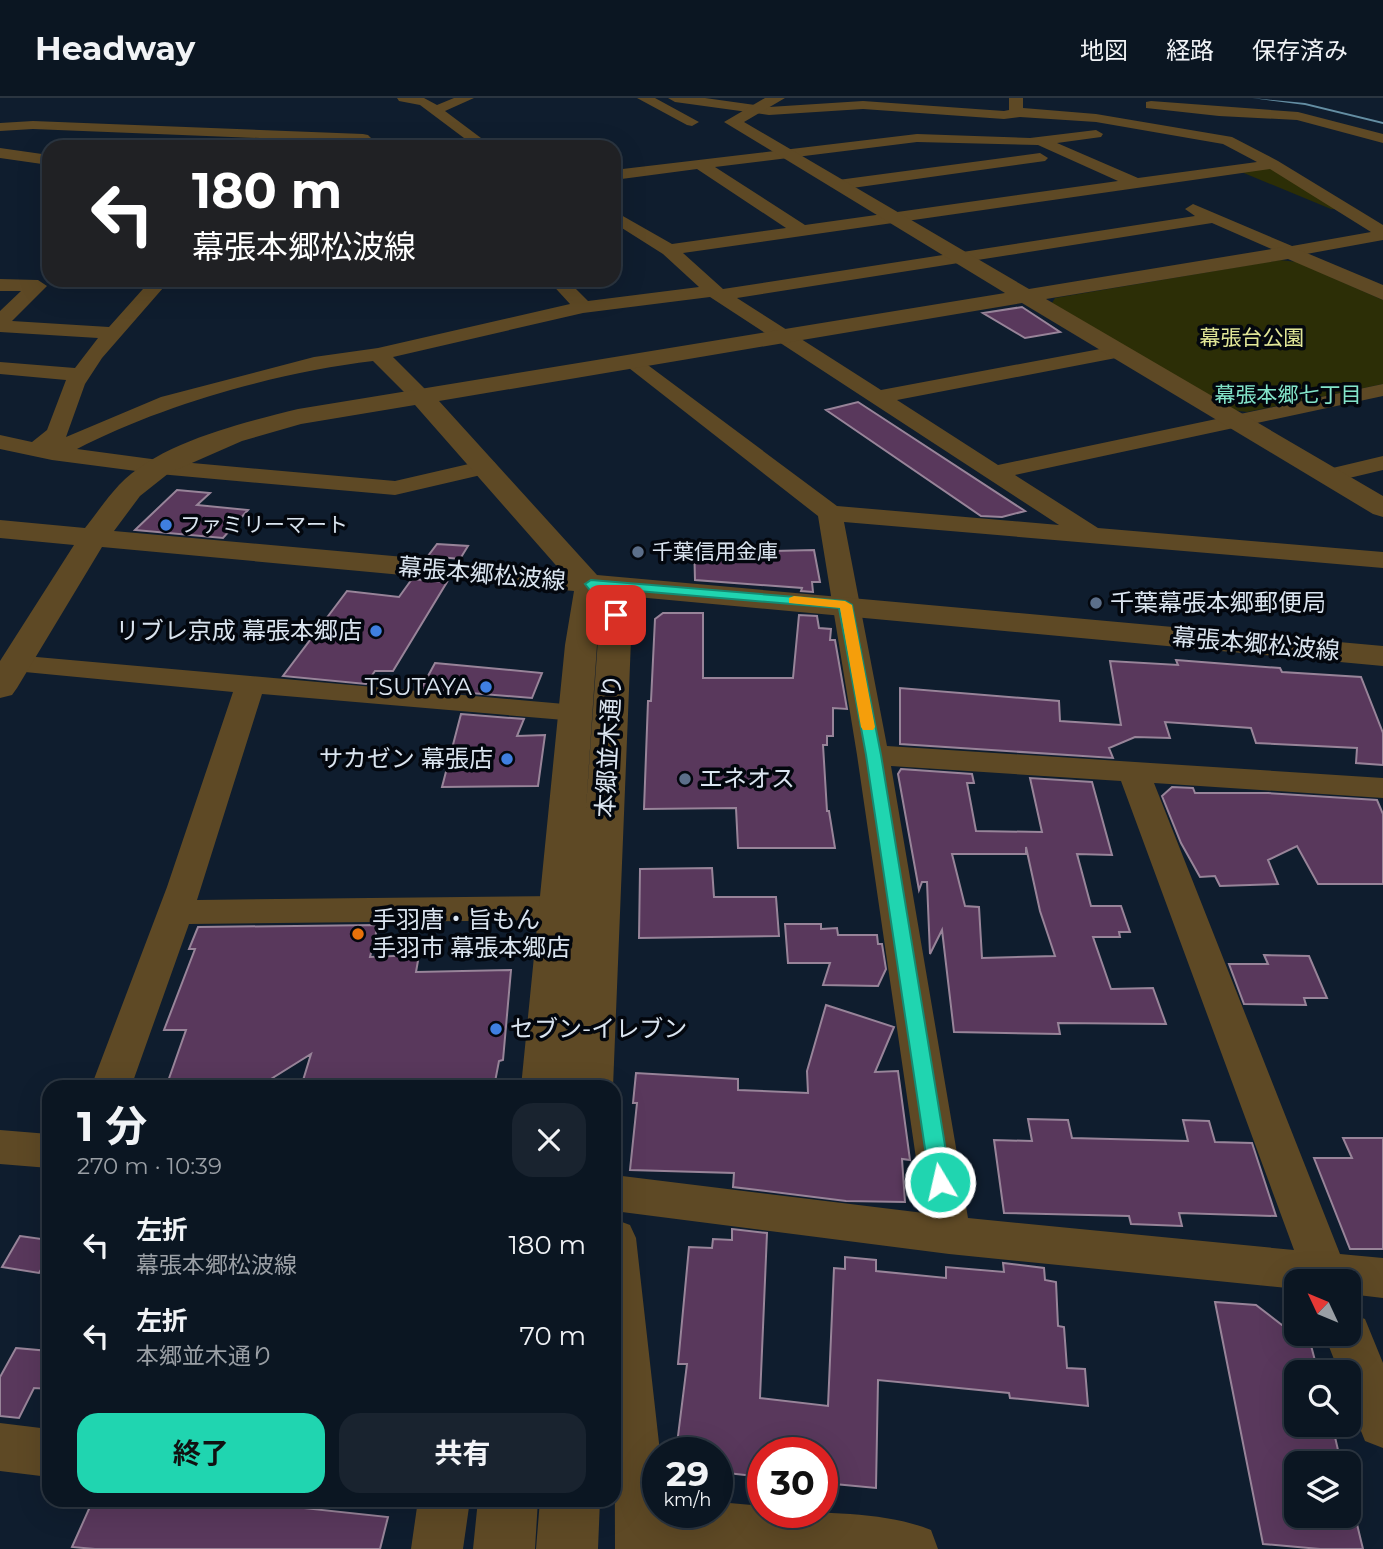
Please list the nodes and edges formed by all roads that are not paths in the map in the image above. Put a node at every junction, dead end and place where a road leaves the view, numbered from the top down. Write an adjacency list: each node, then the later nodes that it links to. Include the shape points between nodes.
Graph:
1 (404, 98): 8 (street)
2 (467, 98): 8 (street)
3 (675, 98): 9 (street)
4 (777, 98): 9 (street)
5 (655, 100): 10 (street, via 697,125)
6 (1137, 104): 14 (street, via 1298,116)
7 (1016, 105): 9 (street, via 1004,115 863,106); 23 (street, via 1227,140)
8 (435, 110): 17 (street)
9 (753, 110): 10 (street)
10 (720, 123): 20 (street)
11 (199, 125): 12 (street); 15 (street); 16 (street)
12 (0, 127)
13 (1096, 134): 18 (street)
14 (1383, 139)
15 (194, 140)
16 (365, 140)
17 (476, 140)
18 (1040, 141): 20 (street, via 917,138); 21 (street)
19 (0, 153): 22 (street)
20 (786, 154): 24 (street); 27 (street)
21 (1070, 154): 26 (street); 27 (street)
22 (42, 159)
23 (1273, 164): 26 (street); 34 (street)
24 (701, 165): 25 (street); 33 (street)
25 (621, 175)
26 (1136, 184): 28 (street); 30 (street)
27 (838, 185): 30 (street)
28 (1161, 195)
29 (1182, 204): 31 (street)
30 (893, 218): 33 (street); 37 (street)
31 (1214, 218): 36 (street); 37 (street)
32 (621, 220): 35 (street)
33 (803, 231): 35 (street)
34 (1383, 234): 36 (street)
35 (669, 250): 41 (street)
36 (1290, 252): 42 (street); 43 (street)
37 (957, 257): 41 (street); 43 (street)
38 (0, 285): 45 (street, via 38,285)
39 (155, 287): 47 (street)
40 (564, 287): 44 (street)
41 (716, 293): 44 (street); 48 (street)
42 (1383, 293)
43 (1022, 296): 48 (street); 49 (street)
44 (583, 307): 50 (street)
45 (0, 321)
46 (0, 326): 47 (street)
47 (114, 332): 53 (street)
48 (780, 336): 51 (street); 56 (street)
49 (1116, 352): 56 (street); 57 (street)
50 (378, 354): 55 (street); 59 (street, via 321,361 169,402)
51 (631, 361): 55 (street); 66 (street)
52 (0, 368): 53 (street)
53 (80, 375): 59 (street)
54 (1383, 390): 57 (street)
55 (422, 397): 61 (street, via 298,417 233,435); 62 (street)
56 (877, 397): 63 (street)
57 (1234, 422): 63 (street); 64 (street)
58 (0, 442): 59 (street)
59 (45, 451): 61 (street)
60 (1383, 463): 64 (street)
61 (159, 467): 62 (street, via 394,488); 69 (street, via 130,489)
62 (486, 467): 71 (street)
63 (992, 473): 68 (street)
64 (1328, 476): 65 (street)
65 (1383, 508)
66 (830, 513): 68 (street); 72 (street)
67 (0, 529): 69 (street, 幕張本郷松波線)
68 (1090, 534): 70 (street)
69 (92, 539): 71 (street, 幕張本郷松波線); 74 (street)
70 (1383, 560)
71 (591, 584): 72 (street, 幕張本郷松波線); 76 (street, 本郷並木通り); 84 (street, 本郷並木通り, via 616,615)
72 (845, 605): 73 (street, 幕張本郷松波線); 77 (street)
73 (1383, 656)
74 (7, 676): 75 (street)
75 (250, 685): 76 (street); 81 (street)
76 (576, 712): 80 (street, 本郷並木通り)
77 (873, 755): 78 (street); 88 (street)
78 (1133, 771): 79 (street); 89 (street)
79 (1383, 789)
80 (559, 908): 81 (street); 83 (street, 本郷並木通り)
81 (177, 912): 82 (street)
82 (114, 1080)
83 (545, 1080)
84 (590, 1080)
85 (0, 1147): 86 (street)
86 (42, 1151)
87 (621, 1194): 88 (street)
88 (949, 1235): 90 (street)
89 (1323, 1269)
90 (1284, 1272)
91 (1362, 1278): 92 (street)
92 (1383, 1278)
93 (621, 1315): 101 (street)
94 (1353, 1346): 95 (street)
95 (1383, 1425)
96 (0, 1447): 97 (street)
97 (42, 1452)
98 (443, 1507): 102 (street)
99 (507, 1507): 103 (street)
100 (570, 1507): 104 (street)
101 (641, 1534): 105 (street)
102 (437, 1549)
103 (504, 1549)
104 (567, 1549)
105 (912, 1549)

